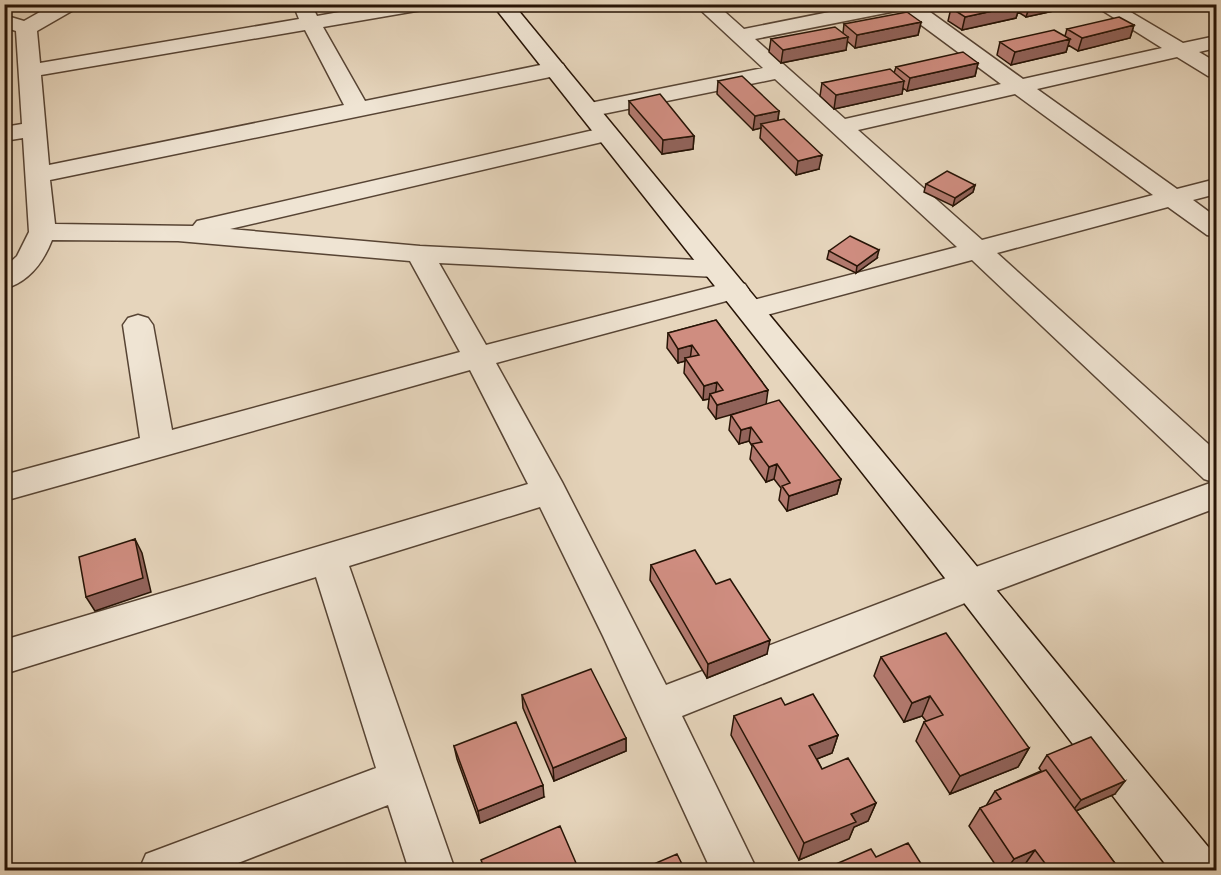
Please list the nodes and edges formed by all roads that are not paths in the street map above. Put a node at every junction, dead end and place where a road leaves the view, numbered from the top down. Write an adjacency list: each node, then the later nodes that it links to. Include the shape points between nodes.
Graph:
1 (70, 4): 8 (street)
2 (301, 4): 9 (street)
3 (423, 4): 9 (street)
4 (502, 4): 13 (street)
5 (704, 4): 10 (street)
6 (904, 4): 10 (street); 17 (street)
7 (1102, 4): 12 (street)
8 (15, 24): 14 (street)
9 (312, 24): 14 (street); 18 (street)
10 (739, 36): 16 (street)
11 (1216, 42): 12 (street)
12 (1179, 50): 15 (street); 17 (street)
13 (555, 69): 18 (street); 19 (street)
14 (28, 71): 21 (street)
15 (1216, 71)
16 (778, 72): 19 (street); 20 (street)
17 (1019, 86): 20 (street); 25 (street)
18 (358, 110): 23 (street)
19 (598, 122): 28 (street); 32 (street)
20 (840, 127): 29 (street)
21 (32, 129): 22 (street); 23 (street)
22 (4, 134)
23 (37, 175): 27 (street)
24 (1216, 186): 25 (street)
25 (1173, 198): 26 (street); 29 (street)
26 (1216, 229)
27 (42, 232): 28 (street); 31 (street, via 26,265)
28 (178, 233): 30 (street)
29 (975, 248): 32 (street); 36 (street)
30 (420, 254): 32 (street); 34 (street)
31 (4, 280)
32 (734, 290): 34 (street); 41 (street)
33 (138, 325): 35 (street)
34 (480, 357): 35 (street); 38 (street)
35 (158, 446): 37 (street)
36 (1216, 470)
37 (4, 488)
38 (549, 491): 40 (street); 43 (street)
39 (1216, 494): 41 (street)
40 (328, 558): 42 (street); 44 (street)
41 (972, 584): 43 (street); 48 (street)
42 (4, 657)
43 (657, 706): 47 (street)
44 (401, 779): 45 (street); 46 (street)
45 (162, 870)
46 (432, 870)
47 (734, 870)
48 (1198, 870)

